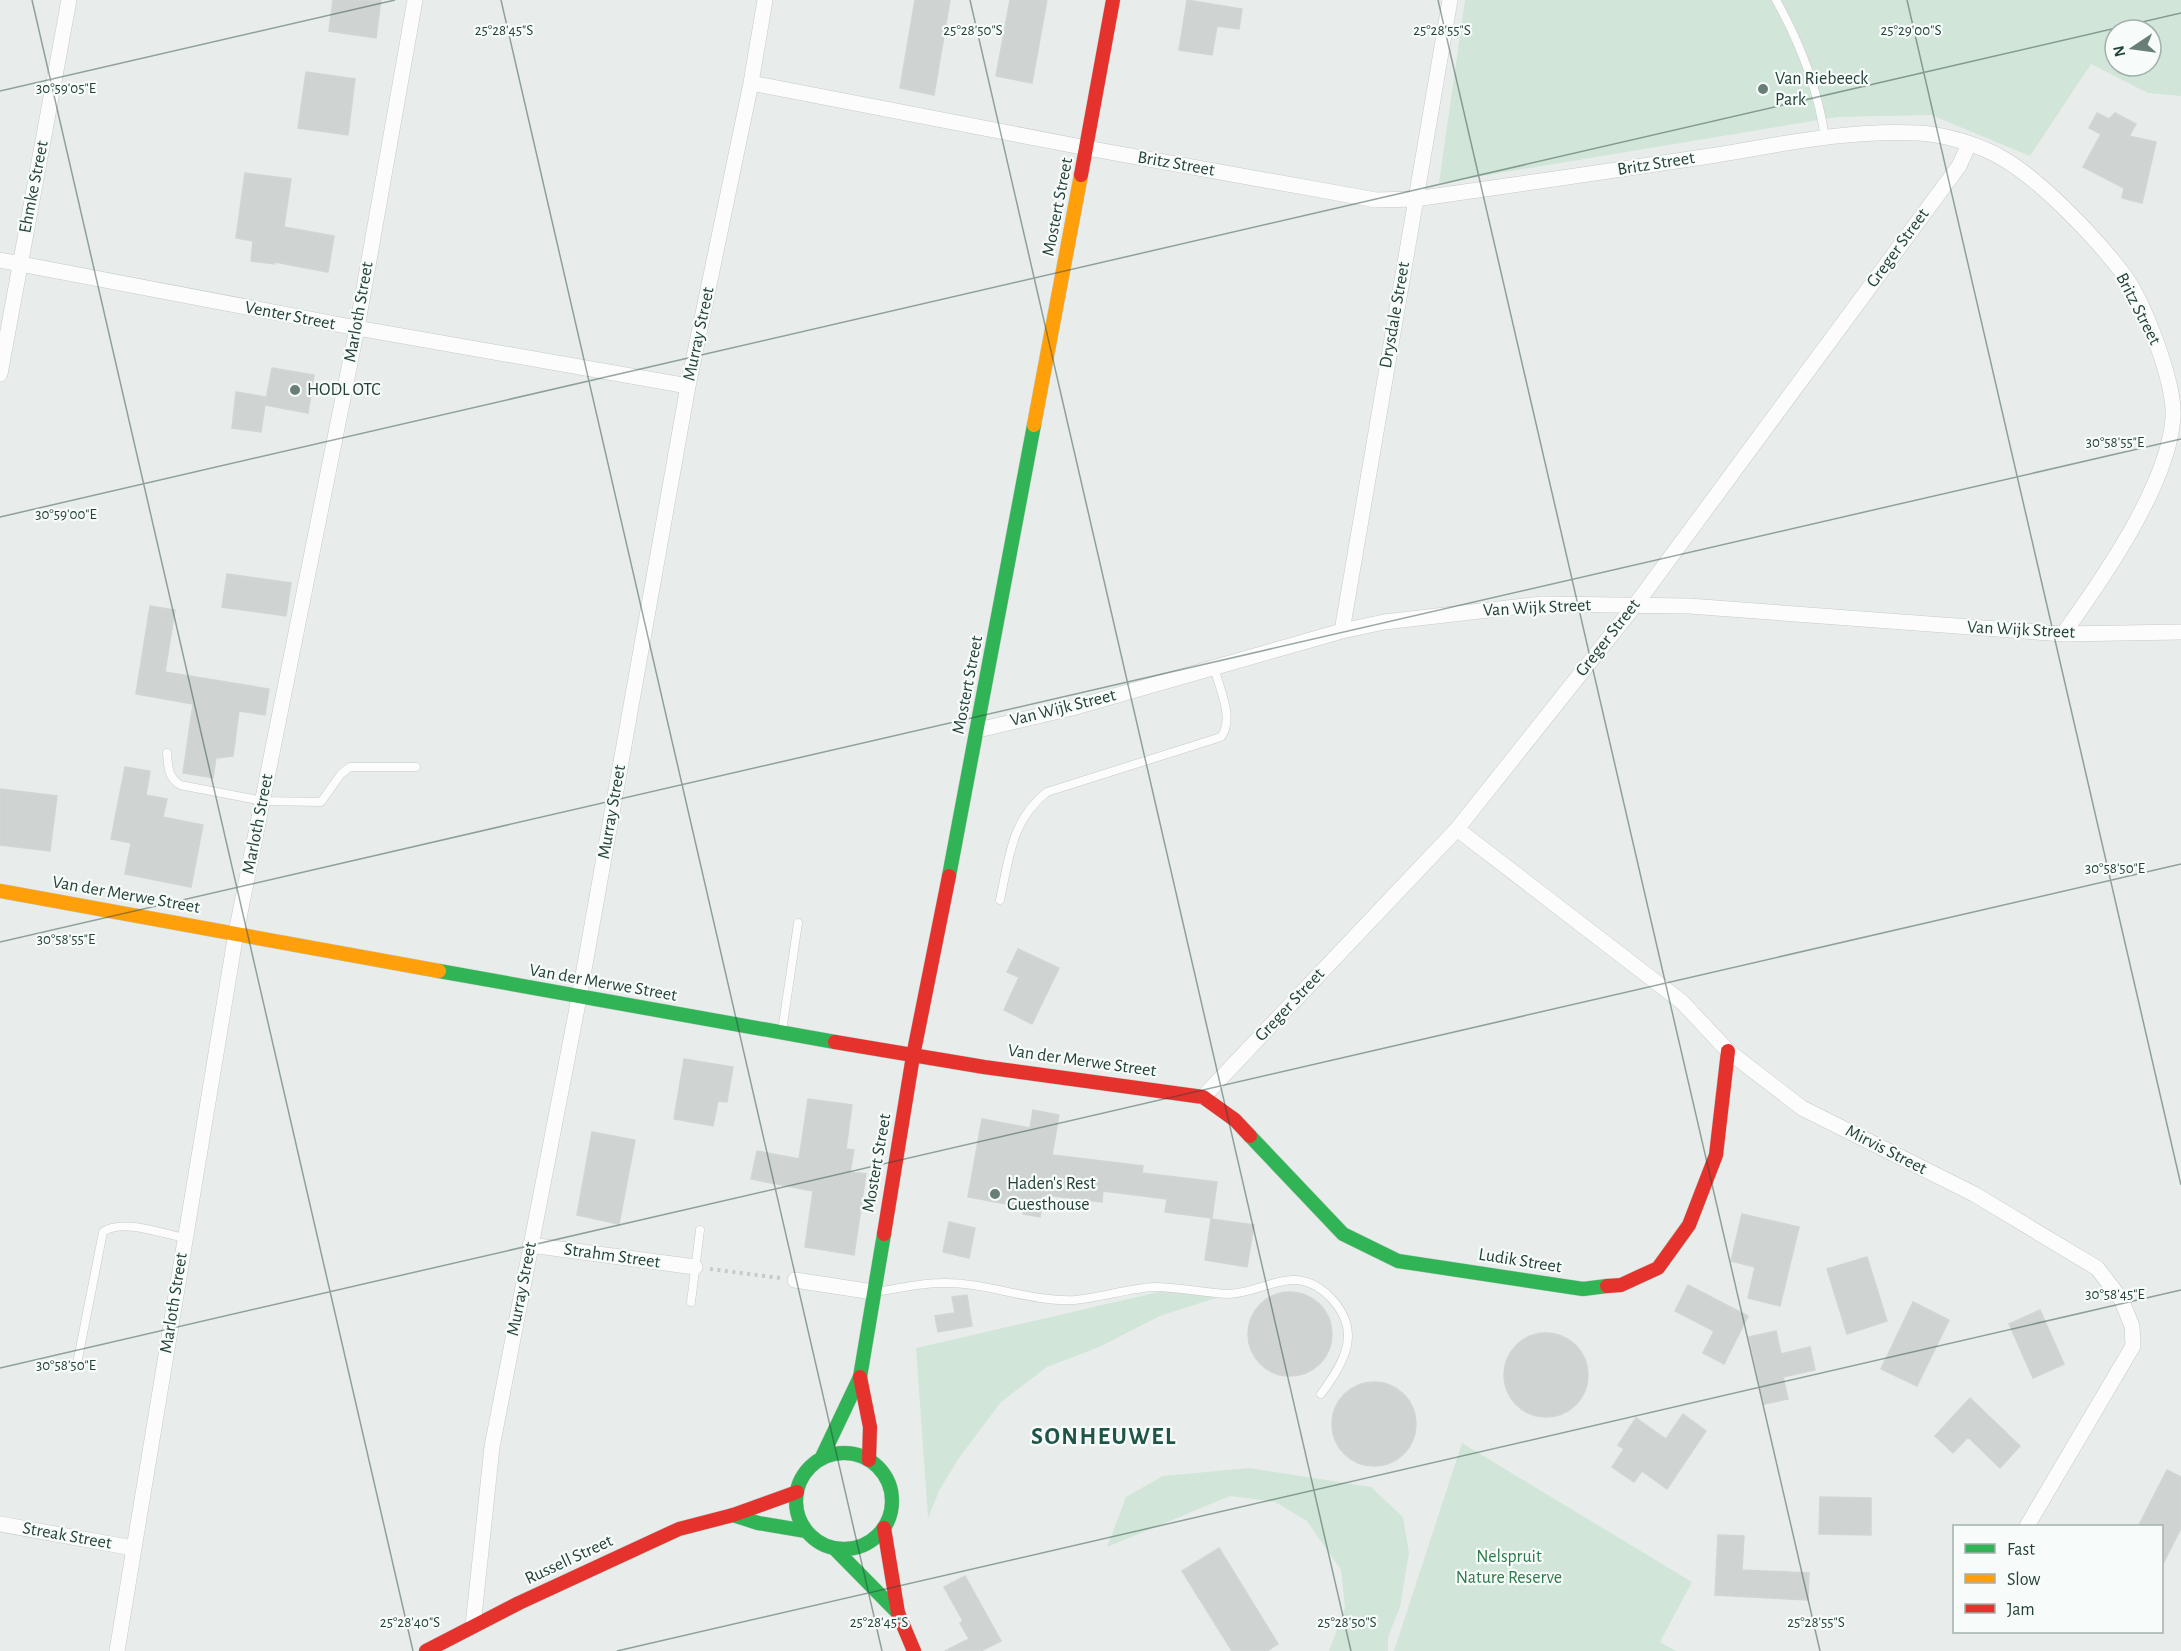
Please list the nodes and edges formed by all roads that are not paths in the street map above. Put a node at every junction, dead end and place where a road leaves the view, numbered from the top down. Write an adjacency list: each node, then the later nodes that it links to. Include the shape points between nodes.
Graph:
1 (69, 0): 13 (street, Ehmke Street)
2 (415, 0): 14 (street, Marloth Street)
3 (765, 0): 7 (street, Murray Street)
4 (1113, 0): 10 (street, Mostert Street)
5 (1450, 0): 11 (street, Drysdale Street)
6 (1776, 0): 8 (lane, via 1803,54 1819,103)
7 (751, 83): 10 (street, Britz Street); 16 (street, Murray Street)
8 (1825, 138): 9 (street, Britz Street, via 1921,133); 11 (street, Britz Street)
9 (1969, 144): 17 (street, Greger Street, via 1959,166); 20 (street, Britz Street, via 2002,158 2056,199 2125,276 2169,377 2173,417 2163,462 2132,528)
10 (1087, 148): 11 (street, Britz Street, via 1376,200); 22 (street, Mostert Street)
11 (1415, 199): 18 (street, Drysdale Street)
12 (0, 260): 13 (street, Venter Street)
13 (19, 264): 14 (street, Venter Street); 15 (street, Ehmke Street)
14 (357, 328): 16 (street, Venter Street); 25 (street, Marloth Street)
15 (0, 374)
16 (688, 386): 31 (street, Murray Street)
17 (1636, 604): 18 (street, Van Wijk Street, via 1542,604 1384,622); 20 (street, Van Wijk Street); 26 (street, Greger Street)
18 (1342, 631): 21 (street, Van Wijk Street)
19 (2181, 633): 20 (street, Van Wijk Street)
20 (2063, 634)
21 (1214, 668): 22 (street, Van Wijk Street); 28 (lane, via 1227,718 1227,728 1221,737 1047,792 1030,806 1015,832)
22 (978, 730): 34 (street, Mostert Street)
23 (167, 753): 25 (lane, via 168,769 180,785)
24 (416, 768): 25 (lane, via 350,767 321,802)
25 (263, 801): 30 (street, Marloth Street)
26 (1457, 829): 33 (street, Mirvis Street, via 1682,1002); 35 (street, Greger Street)
27 (0, 891): 30 (street, Van der Merwe Street)
28 (1000, 900)
29 (798, 923): 32 (lane)
30 (236, 933): 31 (street, Van der Merwe Street); 37 (street, Marloth Street)
31 (579, 998): 32 (street, Van der Merwe Street); 38 (street, Murray Street)
32 (782, 1031): 34 (street, Van der Merwe Street)
33 (1728, 1051): 35 (street, Ludik Street, via 1716,1155 1689,1225 1658,1268 1621,1285 1583,1289 1398,1261 1343,1234 1235,1120); 51 (street, Mirvis Street, via 1802,1108 1974,1194 2097,1268 2121,1299 2132,1326 2133,1346)
34 (914, 1056): 35 (street, Van der Merwe Street); 41 (street, Mostert Street)
35 (1203, 1096)
36 (700, 1230): 39 (lane)
37 (185, 1238): 43 (lane, via 123,1226 103,1232); 54 (street, Marloth Street)
38 (530, 1245): 39 (street, Strahm Street); 57 (street, Murray Street, via 492,1447)
39 (695, 1267): 42 (lane)
40 (795, 1280): 41 (street)
41 (873, 1292): 44 (street, Mostert Street); 45 (lane, via 943,1283 1036,1299 1074,1300 1152,1287 1228,1294 1286,1281 1305,1281 1324,1290 1336,1303 1349,1329 1345,1353)
42 (691, 1302)
43 (76, 1369)
44 (860, 1377): 46 (street, Mostert Street); 47 (street, Mostert Street, via 870,1427)
45 (1321, 1394)
46 (822, 1457): 47 (street, via 850,1452); 48 (street, via 802,1476)
47 (869, 1460): 52 (street, via 882,1472 891,1491 891,1510)
48 (797, 1492): 49 (street, Russell Street); 53 (street, via 797,1513)
49 (733, 1515): 53 (street); 57 (street, Russell Street, via 679,1529)
50 (0, 1524): 54 (street, Streak Street)
51 (2028, 1525)
52 (884, 1528): 55 (street, via 873,1539 854,1548); 56 (street)
53 (806, 1531): 55 (street, via 818,1542)
54 (133, 1548): 58 (street, Marloth Street)
55 (834, 1548): 56 (street)
56 (898, 1612): 60 (street)
57 (473, 1626): 59 (street, Russell Street)
58 (117, 1651)
59 (426, 1651)
60 (914, 1651)

